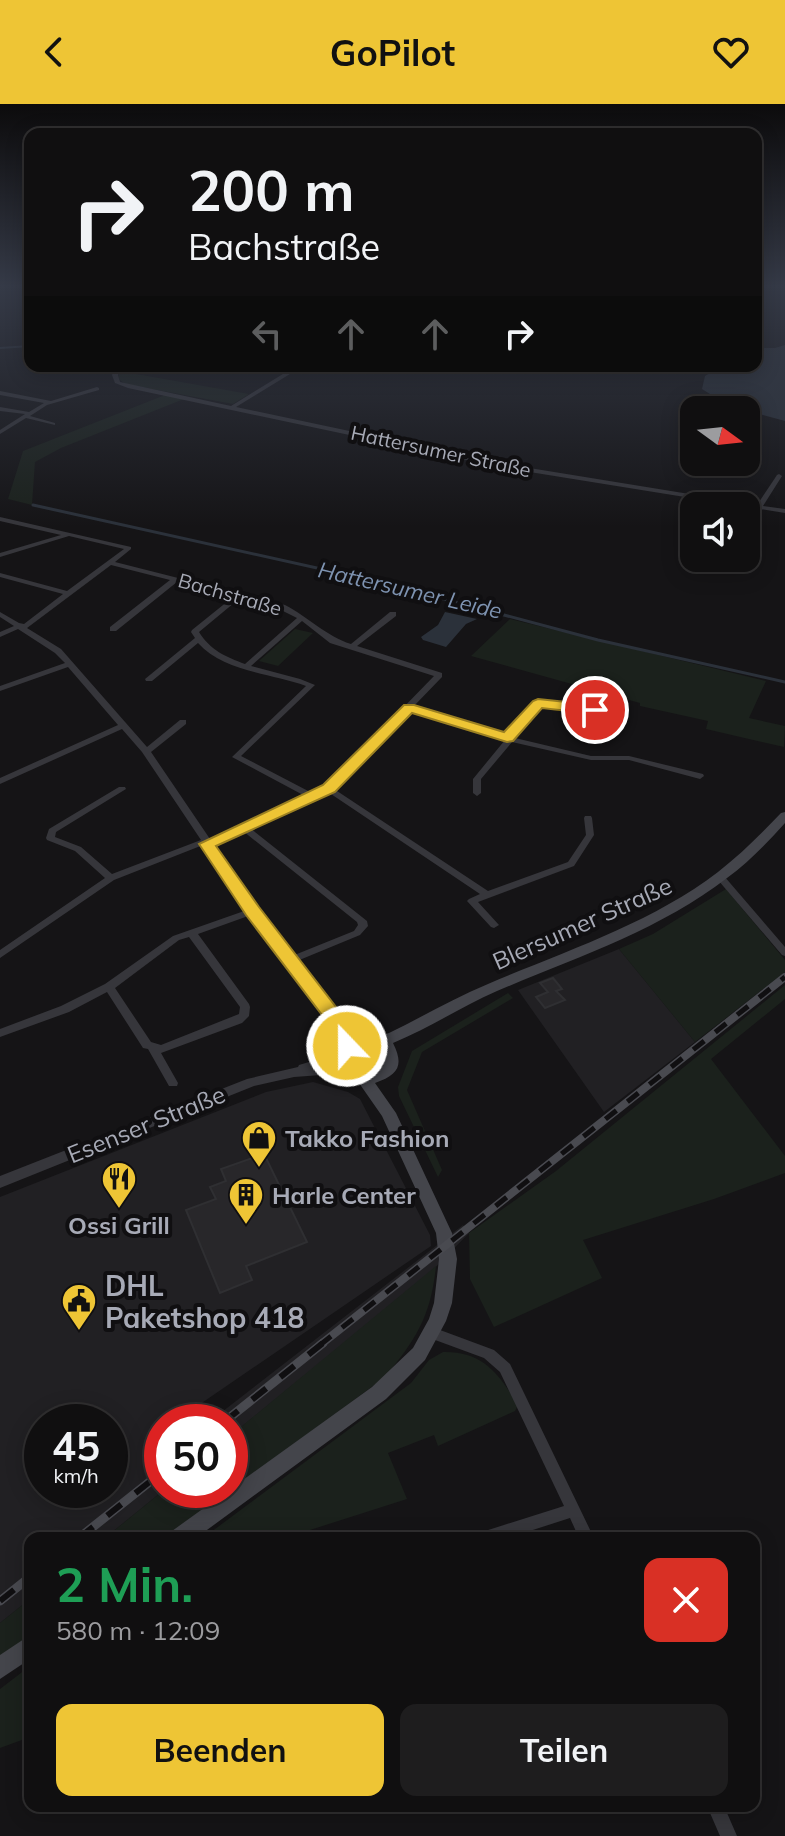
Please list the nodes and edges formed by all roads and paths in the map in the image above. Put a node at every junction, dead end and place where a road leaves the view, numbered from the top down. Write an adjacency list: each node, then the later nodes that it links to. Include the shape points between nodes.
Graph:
1 (116, 372): 6 (street, Hattersumer Straße, via 122,385)
2 (290, 372): 6 (street)
3 (97, 389): 5 (street)
4 (0, 393): 5 (street)
5 (48, 404): 8 (street)
6 (233, 407): 12 (street, Hattersumer Straße, via 505,466)
7 (0, 409): 8 (street)
8 (27, 415): 9 (street); 10 (street)
9 (53, 424)
10 (0, 432)
11 (779, 476): 13 (street)
12 (680, 494)
13 (760, 505)
14 (760, 507): 15 (street, Hattersumer Straße)
15 (785, 511)
16 (0, 519): 17 (street)
17 (67, 535): 18 (street); 19 (street, via 129,548)
18 (0, 555)
19 (111, 563): 21 (street, Bachstraße); 22 (street)
20 (0, 575): 22 (street)
21 (176, 579): 23 (street, Bachstraße); 28 (street)
22 (69, 594): 27 (street)
23 (238, 596): 26 (street, Bachstraße, via 282,607); 30 (street, via 195,632)
24 (0, 614): 27 (street)
25 (393, 614): 31 (street)
26 (301, 618): 31 (street, Bachstraße, via 322,636); 33 (street)
27 (22, 626): 29 (street); 32 (street)
28 (113, 629)
29 (0, 635)
30 (198, 639): 33 (street, via 221,660); 34 (street)
31 (352, 647): 36 (street, Bachstraße, via 439,675)
32 (70, 664): 35 (street); 39 (street)
33 (247, 666): 47 (street, via 311,685 236,757)
34 (149, 679)
35 (0, 689)
36 (409, 708): 40 (street); 45 (street, Bachstraße)
37 (595, 710): 40 (street, via 538,704)
38 (183, 722): 41 (street)
39 (124, 725): 41 (street); 43 (street)
40 (507, 738): 42 (street); 46 (street, via 477,779)
41 (146, 752): 51 (street)
42 (700, 776)
43 (0, 781)
44 (122, 789): 52 (street, via 52,831 50,838 78,849)
45 (329, 789): 47 (street, Bachstraße); 54 (street)
46 (477, 793)
47 (311, 796): 50 (street, Bachstraße)
48 (785, 816): 53 (main road, Blersumer Straße)
49 (588, 818): 54 (street, via 590,835 571,864)
50 (243, 827): 51 (street, Bachstraße); 60 (street, via 362,921 357,933)
51 (206, 842): 52 (street, Bachstraße); 55 (street)
52 (111, 878): 59 (street, Bachstraße)
53 (721, 878): 58 (street); 64 (main road, Blersumer Straße, via 654,919 473,996)
54 (487, 895): 56 (street, via 472,901)
55 (253, 911): 57 (street); 60 (street)
56 (494, 925)
57 (191, 932): 61 (street); 65 (street, via 245,1007 244,1016)
58 (785, 953)
59 (0, 955)
60 (291, 960): 63 (street)
61 (109, 987): 62 (street); 65 (street)
62 (0, 1033)
63 (353, 1042): 64 (main road); 66 (main road, via 342,1051)
64 (385, 1047): 67 (main road, via 392,1065)
65 (153, 1049): 69 (street)
66 (341, 1064): 68 (main road); 71 (street, Esenser Straße, via 252,1082)
67 (382, 1076): 68 (main road); 70 (main road)
68 (365, 1080): 70 (main road)
69 (173, 1083)
70 (388, 1113): 72 (main road, via 444,1233 446,1281)
71 (0, 1182)
72 (432, 1333): 73 (street, via 489,1354 505,1368); 74 (main road, via 419,1354 379,1393)
73 (574, 1510): 75 (street); 76 (street)
74 (187, 1532)
75 (504, 1532)
76 (584, 1532)
77 (24, 1650): 78 (main road)
78 (0, 1668)
79 (718, 1812): 80 (street)
80 (729, 1836)

